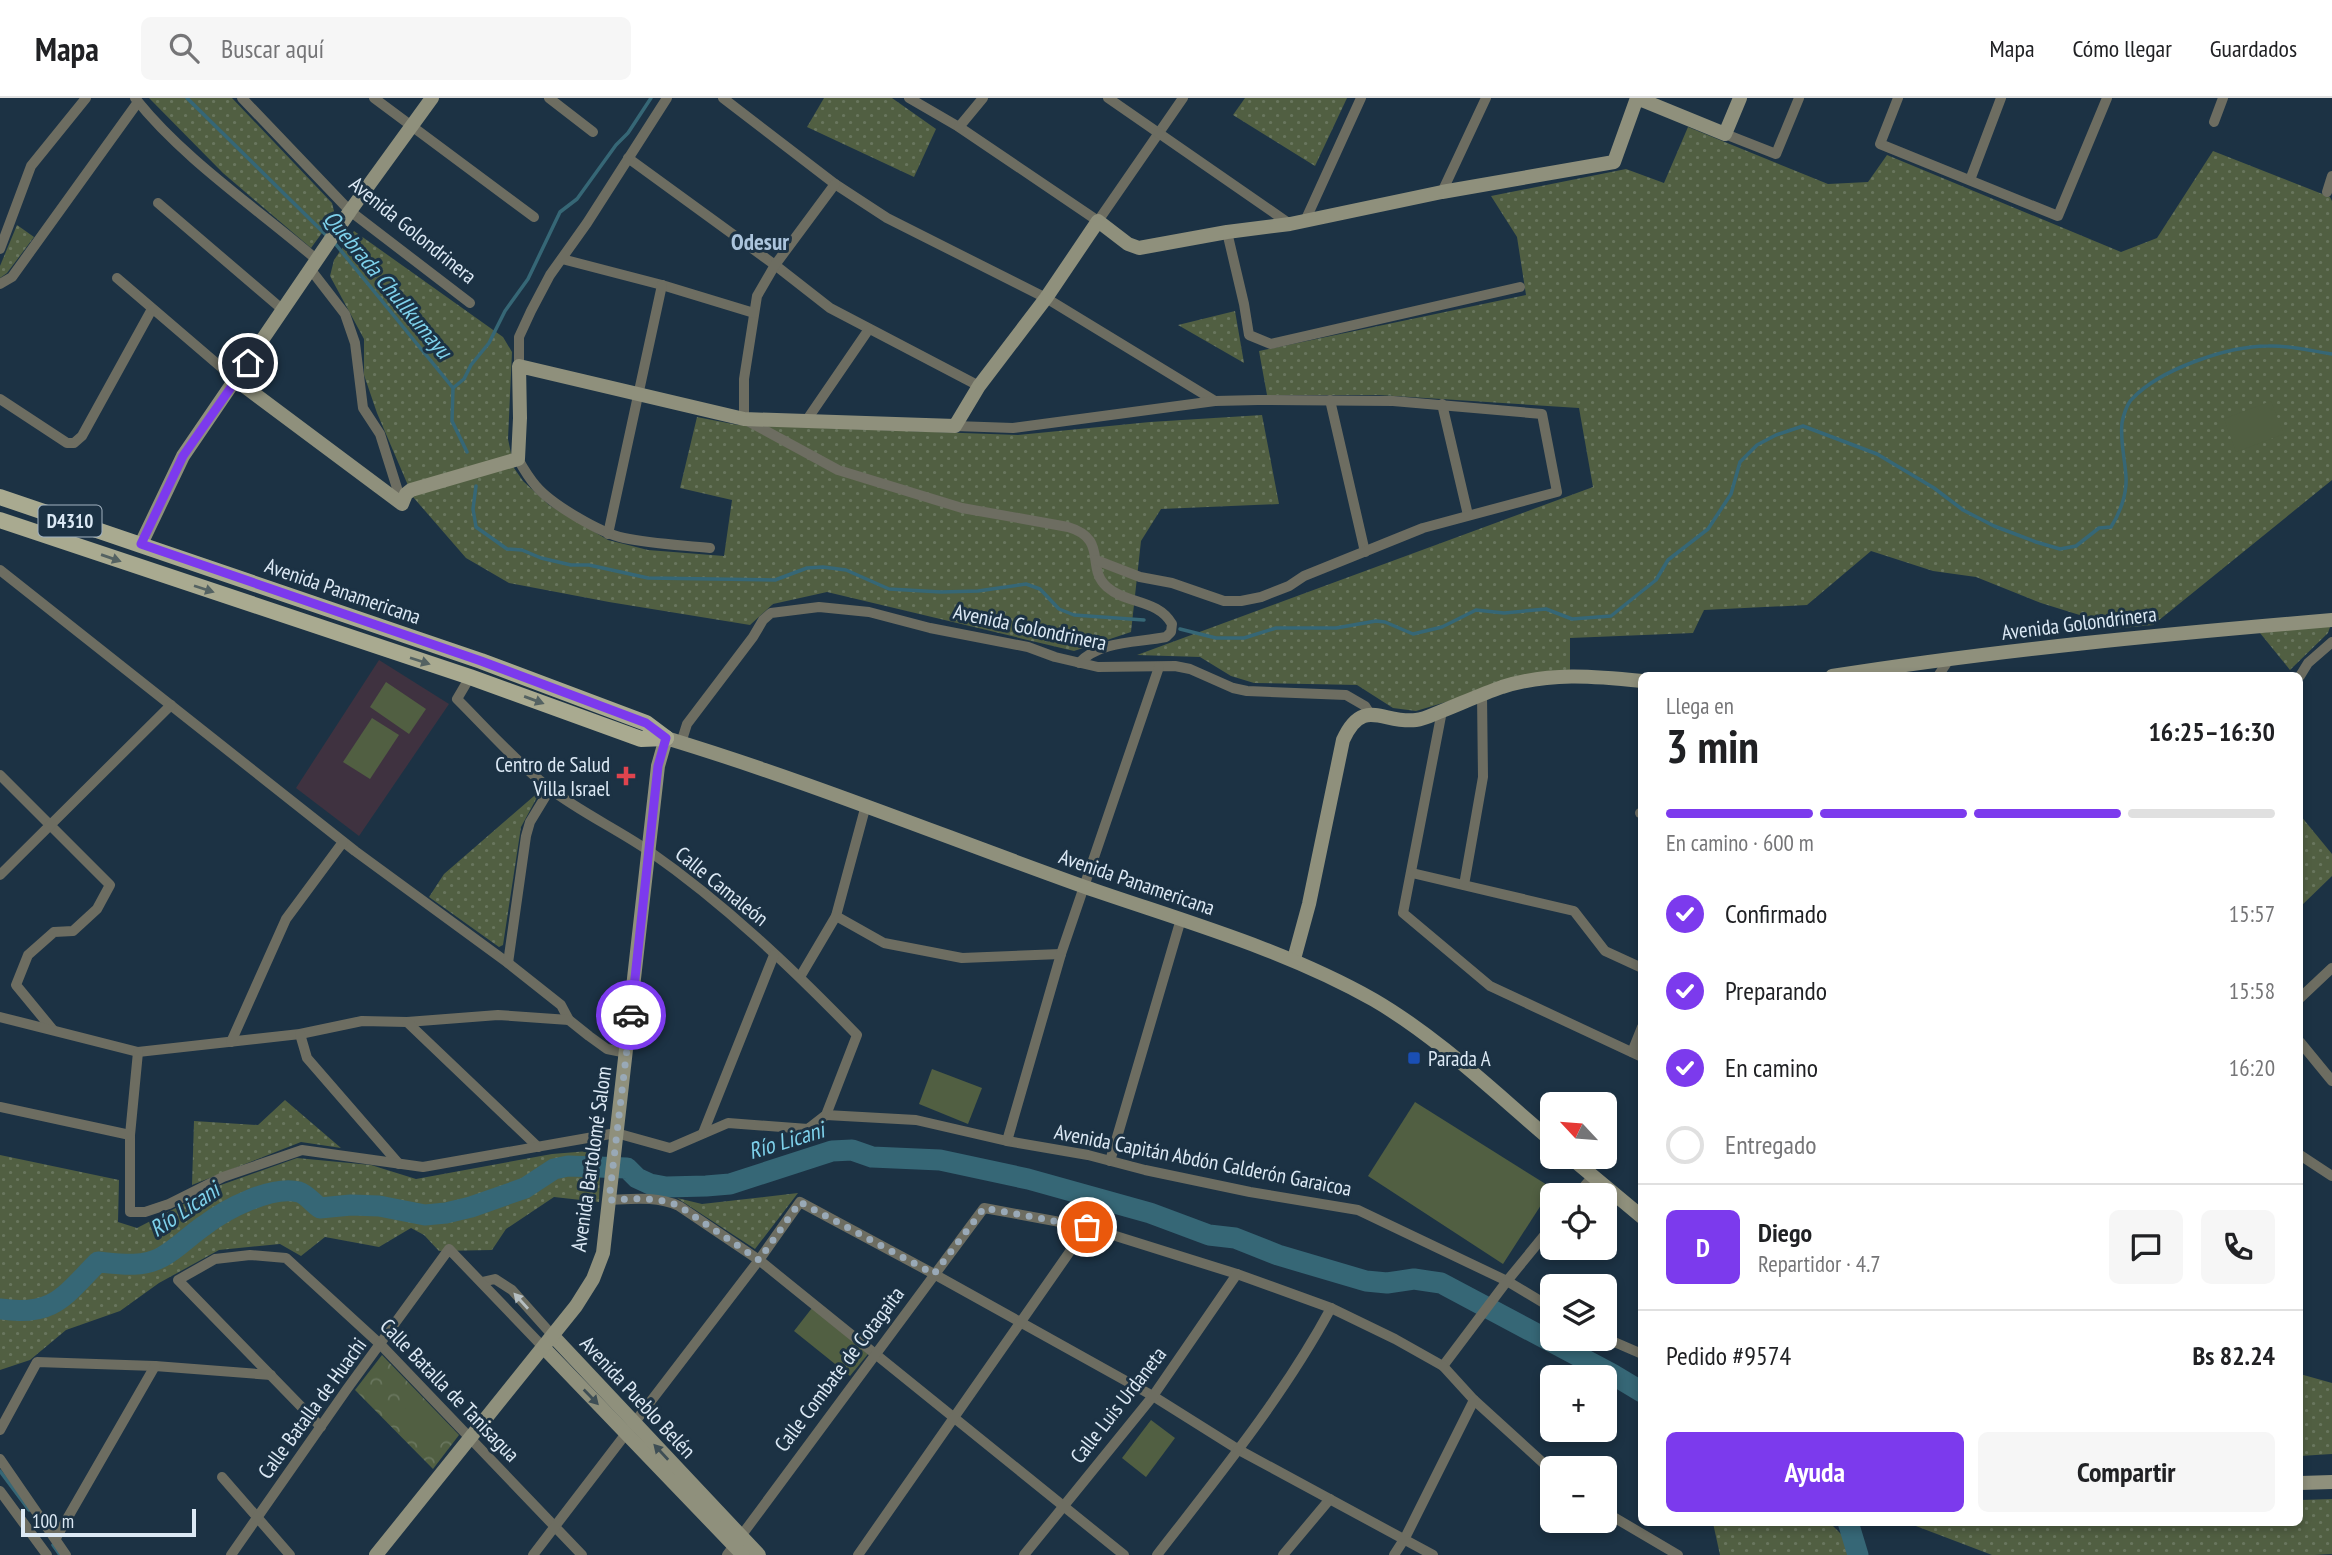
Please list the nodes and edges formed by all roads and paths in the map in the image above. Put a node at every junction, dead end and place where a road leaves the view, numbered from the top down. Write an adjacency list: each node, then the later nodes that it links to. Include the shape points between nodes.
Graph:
1 (86, 98): 39 (street, via 31,166)
2 (242, 98): 35 (street, Avenida Golondrinera)
3 (374, 98): 23 (street)
4 (432, 98): 23 (street)
5 (549, 98): 25 (street)
6 (667, 98): 28 (street)
7 (723, 98): 31 (street)
8 (909, 98): 24 (street)
9 (983, 98): 24 (street)
10 (1108, 98): 26 (street)
11 (1183, 98): 26 (street)
12 (1362, 98): 38 (street)
13 (1486, 98): 32 (street)
14 (1637, 98): 27 (street); 32 (street, via 1614,162)
15 (1740, 98): 27 (street)
16 (1799, 98): 27 (street, via 1776,153)
17 (1898, 98): 30 (street, via 1880,144)
18 (2001, 98): 30 (street)
19 (2107, 98): 30 (street, via 2057,216)
20 (2223, 98): 22 (street)
21 (136, 100): 43 (street, via 213,175); 46 (street, via 12,277)
22 (2214, 122)
23 (412, 125): 35 (street); 36 (street)
24 (959, 127): 37 (street)
25 (593, 132)
26 (1158, 134): 37 (street); 38 (street)
27 (1725, 134)
28 (628, 159): 42 (street); 44 (street)
29 (2332, 176): 33 (street)
30 (1970, 180)
31 (835, 184): 44 (street); 49 (street, via 887,218)
32 (1442, 192): 38 (street)
33 (2327, 192)
34 (158, 203): 52 (street)
35 (346, 217): 43 (street); 50 (street, Avenida Golondrinera)
36 (534, 217)
37 (1098, 221): 40 (street, via 1139,248); 49 (street)
38 (1298, 223): 40 (street)
39 (3, 231): 41 (street)
40 (1227, 232): 48 (street, via 1249,335 1271,344)
41 (0, 249)
42 (562, 258): 47 (street); 55 (street, via 519,337)
43 (317, 260): 52 (street); 68 (street, via 345,314 355,343 363,408 380,434)
44 (775, 265): 53 (street, via 757,296); 54 (street, via 830,308)
45 (117, 278): 51 (street)
46 (0, 284)
47 (662, 285): 53 (street); 58 (street)
48 (1520, 287)
49 (1046, 298): 57 (street); 61 (street)
50 (470, 303)
51 (152, 309): 56 (street); 59 (street, via 74,443 67,443)
52 (284, 310): 56 (street)
53 (754, 313): 63 (street, via 744,379)
54 (869, 329): 57 (street); 64 (street)
55 (519, 366): 58 (street); 66 (street)
56 (236, 380): 68 (street); 72 (street, via 183,456)
57 (979, 386): 65 (street)
58 (639, 395): 63 (street); 71 (street)
59 (0, 399)
60 (1330, 400): 61 (street); 62 (street); 74 (street)
61 (1215, 401): 65 (street, via 1013,428)
62 (1442, 404): 69 (street); 69 (street, via 1542,414 1558,492)
63 (744, 419): 64 (street); 75 (street, via 838,470 962,508 1076,529 1090,540)
64 (806, 421): 65 (street)
65 (955, 426)
66 (518, 459): 68 (street, via 411,490); 71 (street, via 545,495)
67 (0, 498): 72 (main road, Avenida Panamericana / D4310)
68 (402, 505)
69 (1468, 515): 74 (street)
70 (0, 520): 76 (main road, Avenida Panamericana / D4310, one-way to 76)
71 (608, 534): 73 (street)
72 (143, 545): 76 (street); 92 (main road, Avenida Panamericana / D4310, via 481,661 646,723)
73 (710, 548)
74 (1365, 552): 75 (street, via 1289,586 1241,601 1224,601 1140,577)
75 (1096, 559): 81 (street, via 1099,576 1108,588 1164,613 1172,624 1171,632 1166,637 1121,643)
76 (139, 567): 86 (main road, Avenida Panamericana / D4310, one-way to 86)
77 (0, 570): 89 (street)
78 (2332, 620): 80 (street, Avenida Golondrinera, via 2150,635)
79 (2332, 642): 85 (street)
80 (1948, 661): 83 (street, Avenida Golondrinera); 84 (street)
81 (1079, 663): 82 (street, Avenida Golondrinera); 92 (street, Avenida Golondrinera, via 1028,647 869,612 819,607 771,613)
82 (1159, 667): 91 (street, Avenida Golondrinera, via 1190,669 1247,691 1346,695); 102 (street)
83 (1857, 672)
84 (1941, 672)
85 (2302, 672)
86 (470, 677): 92 (main road, Avenida Panamericana / D4310, one-way to 92, via 641,739); 94 (street, Calle Camaleón, via 457,699)
87 (1638, 681): 88 (street, Avenida Golondrinera, via 1547,677)
88 (1482, 695): 90 (street, Avenida Golondrinera); 101 (street, via 1483,777)
89 (171, 705): 96 (street); 97 (street)
90 (1442, 711): 91 (street, Avenida Golondrinera, via 1416,720); 99 (street)
91 (1370, 714): 107 (street, via 1357,718 1343,740)
92 (674, 740): 95 (street, Avenida Panamericana / D4310); 98 (street, Avenida Bartolomé Salom, via 658,766)
93 (0, 775): 96 (street)
94 (550, 789): 98 (street, Calle Camaleón); 108 (street, via 526,836)
95 (866, 806): 102 (street, Avenida Panamericana / D4310); 103 (street)
96 (50, 827): 100 (street); 116 (street, via 110,885 97,909 73,931 54,932 28,955 16,985)
97 (343, 842): 108 (street); 118 (street, via 286,919)
98 (649, 851): 106 (street, Calle Camaleón); 121 (street, Avenida Bartolomé Salom)
99 (1412, 873): 101 (street); 122 (street, via 1403,913 1490,986)
100 (0, 875)
101 (1464, 885): 109 (street, via 1574,911 1605,951)
102 (1083, 886): 104 (street, Avenida Panamericana / D4310); 105 (street)
103 (836, 916): 105 (street, via 884,943 962,958); 111 (street)
104 (1181, 919): 107 (street, Avenida Panamericana / D4310); 133 (street)
105 (1061, 954): 130 (street)
106 (774, 955): 111 (street, Calle Camaleón); 128 (street)
107 (1294, 960): 126 (street, Avenida Panamericana / D4310, via 1377,1002 1422,1033)
108 (508, 963): 114 (street, via 561,1005)
109 (1638, 966)
110 (2332, 968): 112 (street)
111 (800, 977): 125 (street, Calle Camaleón, via 857,1035)
112 (2303, 995)
113 (0, 1017): 116 (street)
114 (569, 1020): 115 (street, via 498,1015); 121 (street, via 607,1049)
115 (407, 1022): 117 (street, via 362,1021); 131 (street)
116 (53, 1030): 120 (street)
117 (300, 1034): 118 (street); 134 (street, via 306,1058)
118 (231, 1042): 120 (street)
119 (2303, 1046): 123 (street)
120 (138, 1052): 129 (street)
121 (627, 1053): 127 (street, Avenida Bartolomé Salom)
122 (1637, 1054)
123 (2332, 1082)
124 (0, 1107): 129 (street)
125 (826, 1115): 128 (street, Avenida Capitán Abdón Calderón Garaicoa, via 808,1129 728,1123); 130 (street, Avenida Capitán Abdón Calderón Garaicoa, via 916,1120)
126 (1540, 1132)
127 (616, 1133): 128 (street, Avenida Capitán Abdón Calderón Garaicoa, via 670,1148); 131 (street, Avenida Capitán Abdón Calderón Garaicoa); 139 (street, Avenida Bartolomé Salom)
128 (703, 1133)
129 (130, 1135): 134 (street, Avenida Capitán Abdón Calderón Garaicoa, via 130,1212 169,1204 223,1177 302,1150)
130 (1007, 1141): 133 (street, Avenida Capitán Abdón Calderón Garaicoa)
131 (538, 1147): 134 (street, Avenida Capitán Abdón Calderón Garaicoa, via 423,1167)
132 (2303, 1157): 137 (street)
133 (1110, 1161): 147 (street, Avenida Capitán Abdón Calderón Garaicoa, via 1358,1210)
134 (399, 1164)
135 (1585, 1169): 136 (street)
136 (1593, 1176): 138 (street); 140 (street)
137 (2332, 1176)
138 (1587, 1183)
139 (609, 1200): 144 (street, via 667,1201); 152 (street, Avenida Bartolomé Salom, via 603,1253 593,1279)
140 (1638, 1214)
141 (1087, 1227): 145 (street, Calle Combate de Cotagaita, via 984,1208); 146 (street); 151 (street)
142 (1540, 1241): 147 (street)
143 (449, 1249): 148 (street, Avenida Pueblo Belén); 154 (street, Calle Batalla de Huachi)
144 (759, 1260): 145 (street, via 800,1202); 156 (street); 164 (street)
145 (934, 1274): 151 (street); 156 (street, Calle Combate de Cotagaita)
146 (1237, 1274): 150 (street); 160 (street, Calle Luis Urdaneta)
147 (1507, 1281): 149 (street, Avenida Capitán Abdón Calderón Garaicoa); 158 (street)
148 (482, 1282): 152 (street, Avenida Pueblo Belén); 152 (street, Avenida Pueblo Belén, one-way to 148, via 512,1290 495,1279)
149 (1540, 1301)
150 (1331, 1308): 158 (street); 167 (street, via 1288,1382)
151 (1020, 1324): 160 (street); 162 (street)
152 (549, 1342): 164 (street, Avenida Pueblo Belén); 166 (street, Avenida Bartolomé Salom)
153 (1617, 1343): 155 (street)
154 (381, 1345): 159 (street, Calle Batalla de Tanisagua, via 285,1258 215,1259 178,1280); 163 (street, Calle Batalla de Huachi); 166 (street, Calle Batalla de Tanisagua)
155 (1638, 1352)
156 (874, 1353): 162 (street); 181 (street, Calle Combate de Cotagaita)
157 (155, 1366): 159 (street); 165 (street, via 37,1362); 179 (street)
158 (1443, 1366): 161 (street)
159 (271, 1375): 163 (street)
160 (1153, 1396): 167 (street); 175 (street, Calle Luis Urdaneta)
161 (1474, 1400): 169 (street); 180 (street)
162 (954, 1418): 175 (street); 190 (street)
163 (321, 1427): 176 (street, Calle Batalla de Huachi)
164 (630, 1428): 178 (street); 181 (street, Avenida Pueblo Belén)
165 (0, 1430)
166 (470, 1439): 178 (street, Calle Batalla de Tanisagua); 186 (street, Avenida Bartolomé Salom)
167 (1239, 1450): 174 (street); 193 (street)
168 (0, 1459): 179 (street)
169 (1540, 1460)
170 (222, 1477): 176 (street)
171 (2332, 1482): 172 (street)
172 (2303, 1483)
173 (0, 1491): 182 (street)
174 (1330, 1499): 180 (street); 194 (street)
175 (1063, 1505): 191 (street, Calle Luis Urdaneta); 192 (street)
176 (258, 1518): 184 (street, Calle Batalla de Huachi); 185 (street)
177 (1617, 1519): 197 (street)
178 (555, 1526): 187 (street); 188 (street, Calle Batalla de Tanisagua)
179 (56, 1538): 183 (street)
180 (1405, 1538): 195 (street); 196 (street)
181 (736, 1548): 189 (street, Avenida Pueblo Belén)
182 (47, 1555)
183 (66, 1555)
184 (231, 1555)
185 (290, 1555)
186 (376, 1555)
187 (533, 1555)
188 (582, 1555)
189 (759, 1555)
190 (858, 1555)
191 (1024, 1555)
192 (1124, 1555)
193 (1157, 1555)
194 (1283, 1555)
195 (1394, 1555)
196 (1433, 1555)
197 (1678, 1555)

